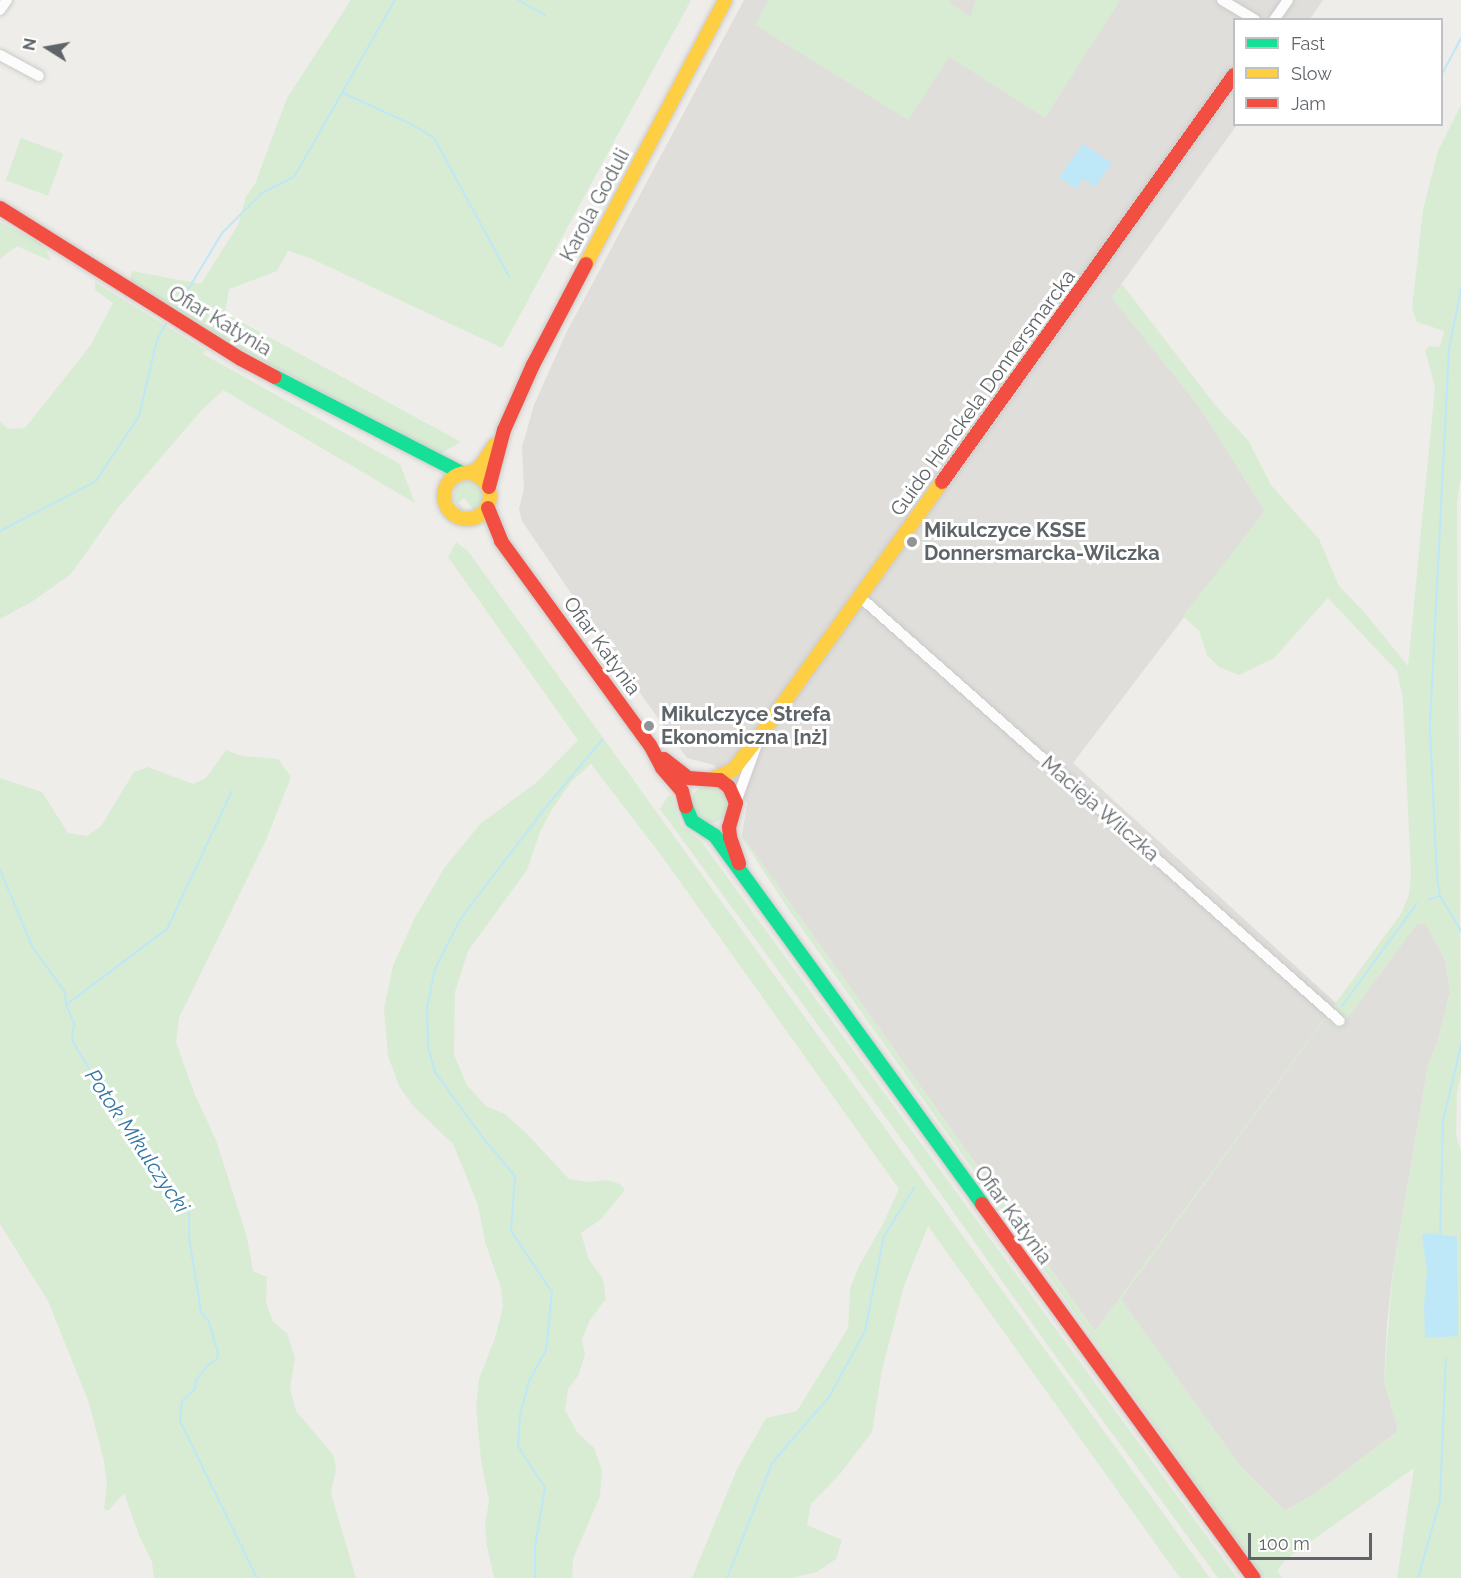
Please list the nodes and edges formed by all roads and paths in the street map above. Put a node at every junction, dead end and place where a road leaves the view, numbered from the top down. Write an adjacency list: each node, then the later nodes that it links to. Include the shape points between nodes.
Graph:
1 (8, 0): 5 (street)
2 (725, 0): 12 (street, Karola Goduli, via 548,335)
3 (1222, 0): 6 (street)
4 (1288, 0): 7 (street)
5 (0, 10)
6 (1252, 18)
7 (1275, 18)
8 (0, 55): 9 (street)
9 (39, 76)
10 (1233, 76): 20 (street, Guido Henckela Donnersmarcka)
11 (0, 208): 13 (street, Ofiar Katynia, via 242,359)
12 (504, 430): 14 (street, Karola Goduli, via 480,467); 15 (street, Karola Goduli)
13 (427, 456): 14 (street, Ofiar Katynia); 16 (street, Ofiar Katynia, via 444,478)
14 (467, 472): 15 (street, via 483,478); 16 (street, via 452,477)
15 (489, 487): 17 (street)
16 (445, 489): 18 (street, via 447,508 456,516)
17 (488, 508): 18 (street); 19 (street, Ofiar Katynia)
18 (469, 519): 19 (street, Ofiar Katynia)
19 (501, 541): 22 (street, Ofiar Katynia)
20 (860, 597): 21 (street, Guido Henckela Donnersmarcka); 29 (street, Macieja Wilczka)
21 (762, 733): 23 (street, Guido Henckela Donnersmarcka, via 733,770); 24 (street, Guido Henckela Donnersmarcka)
22 (650, 745): 23 (street, Ofiar Katynia, via 681,774); 25 (street, Ofiar Katynia, via 662,768 682,791)
23 (708, 779): 24 (street, Ofiar Katynia, via 729,787); 25 (street, via 691,789)
24 (736, 803): 26 (street, Ofiar Katynia)
25 (685, 804): 27 (street, Ofiar Katynia, via 692,821)
26 (731, 819): 27 (street, via 717,828); 28 (street, Ofiar Katynia, via 730,837)
27 (704, 828): 28 (street, Ofiar Katynia, via 715,836)
28 (743, 874): 30 (street, Ofiar Katynia)
29 (1340, 1021)
30 (1254, 1578)

